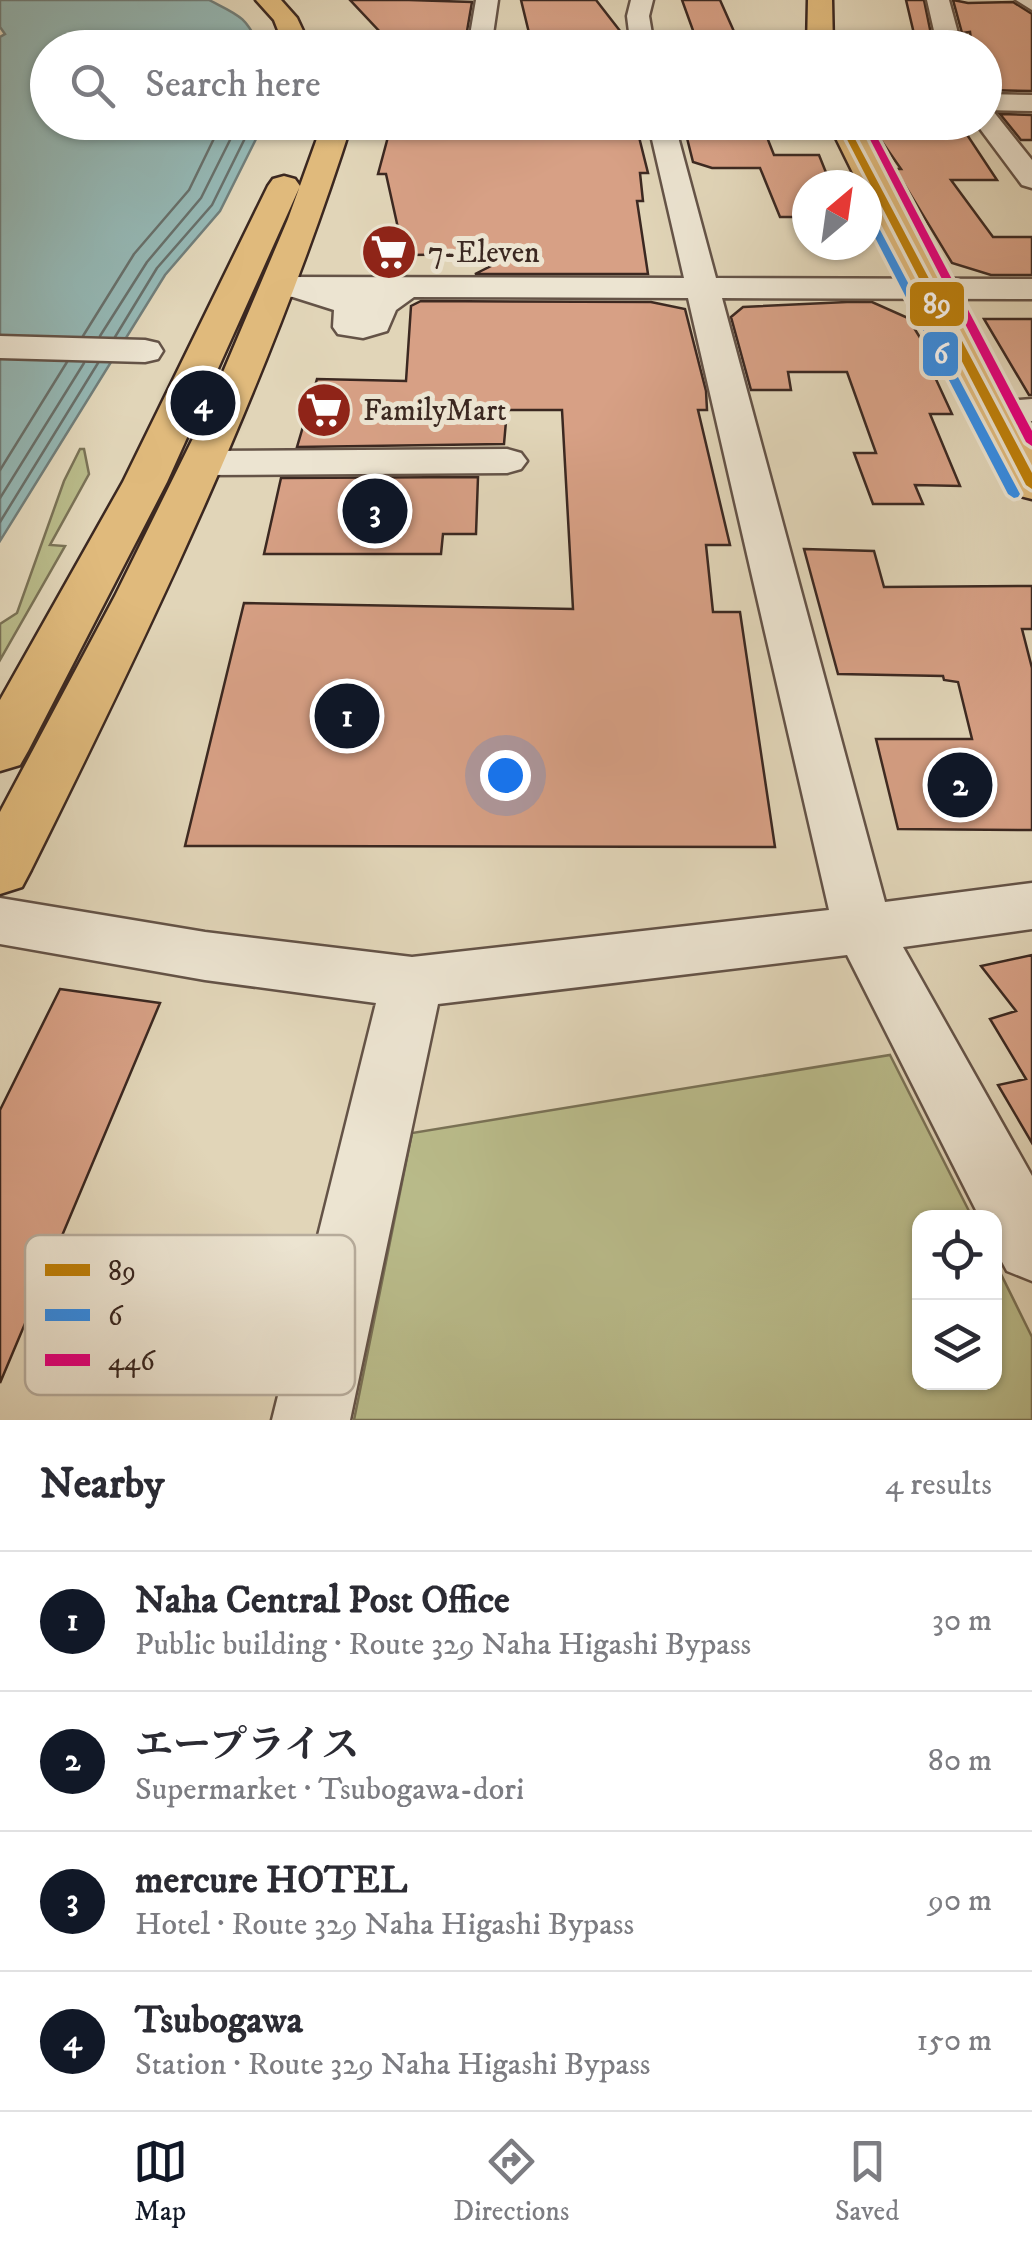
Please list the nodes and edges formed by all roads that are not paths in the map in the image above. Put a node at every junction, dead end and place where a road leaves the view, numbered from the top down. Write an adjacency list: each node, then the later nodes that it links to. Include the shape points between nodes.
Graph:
1 (268, 0): 6 (highway)
2 (488, 0): 7 (street)
3 (642, 0): 8 (street)
4 (820, 0): 9 (highway)
5 (938, 0): 10 (street)
6 (290, 30)
7 (482, 30)
8 (640, 30)
9 (820, 30)
10 (946, 30)
11 (1002, 103): 12 (street)
12 (1032, 104)
13 (332, 140): 19 (highway)
14 (666, 140): 20 (street)
15 (851, 140): 21 (highway)
16 (1002, 140): 18 (street)
17 (300, 142): 19 (highway, via 281,193)
18 (1032, 179)
19 (270, 287): 20 (street, via 351,304 350,327 364,328 374,324 380,305 407,288); 27 (highway); 29 (highway, via 145,482)
20 (703, 288): 21 (street); 33 (street)
21 (929, 289): 22 (street); 25 (highway)
22 (1032, 289)
23 (0, 347): 24 (street)
24 (136, 351)
25 (1012, 411): 28 (highway)
26 (506, 461): 27 (street)
27 (202, 463): 30 (highway)
28 (1032, 485)
29 (0, 750)
30 (0, 870)
31 (1032, 906): 33 (street)
32 (0, 921): 34 (street)
33 (862, 927): 34 (street); 36 (street)
34 (412, 982): 35 (street)
35 (354, 1235)
36 (1032, 1246)
37 (317, 1395): 38 (street)
38 (311, 1420)

